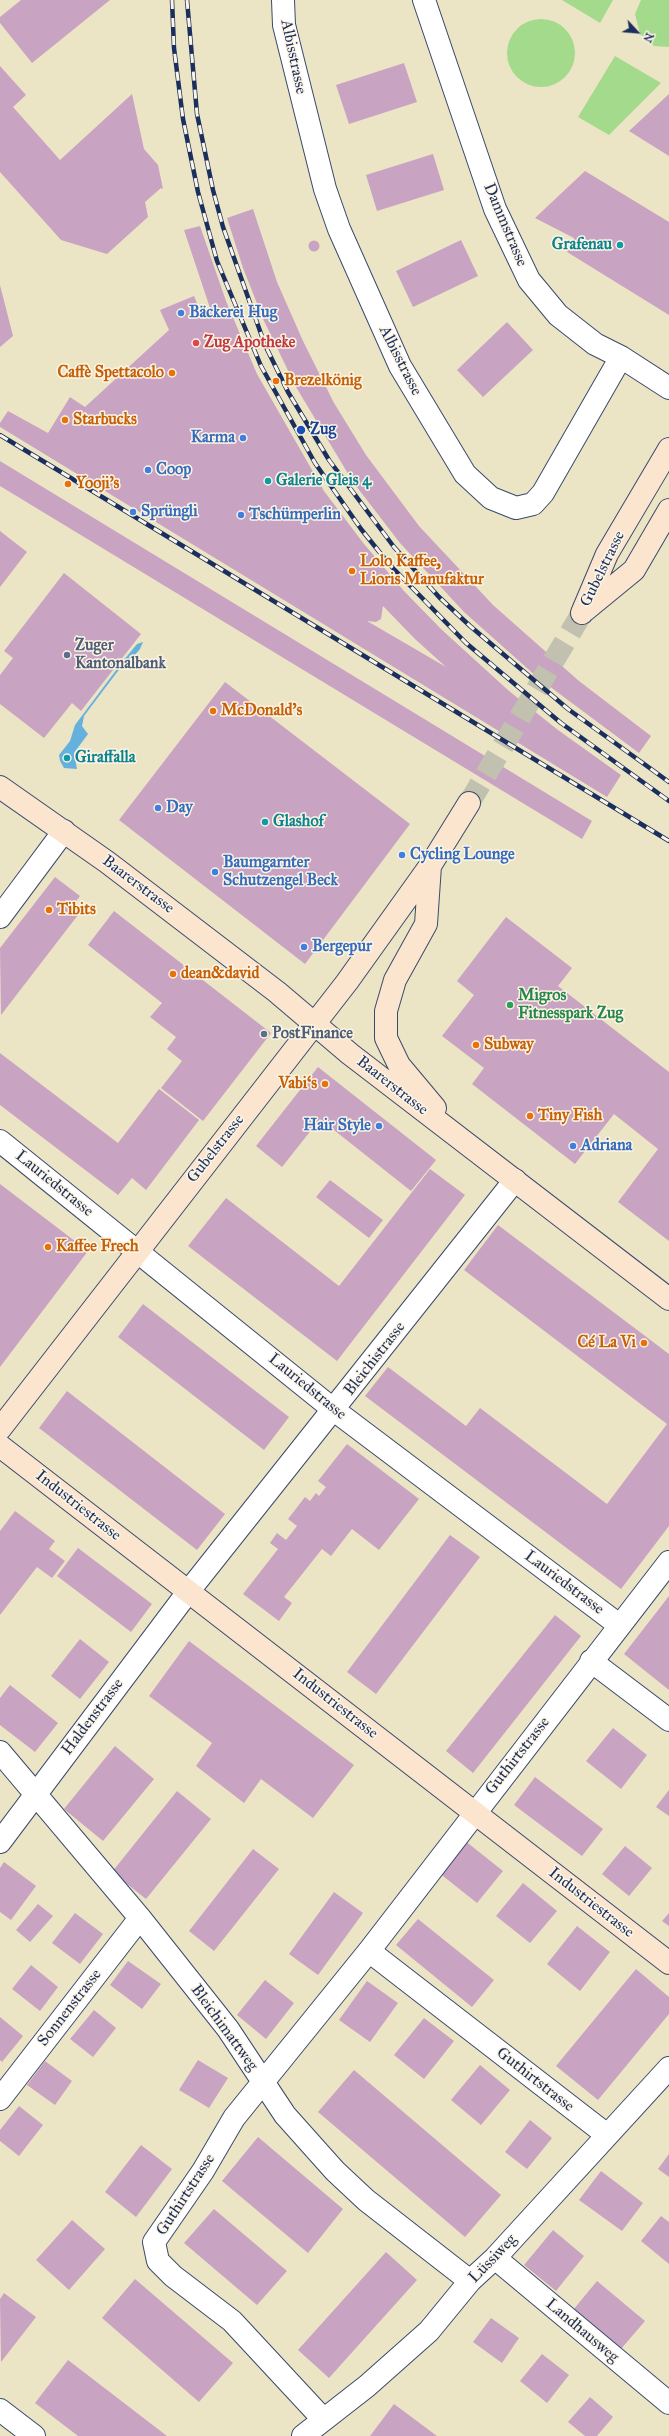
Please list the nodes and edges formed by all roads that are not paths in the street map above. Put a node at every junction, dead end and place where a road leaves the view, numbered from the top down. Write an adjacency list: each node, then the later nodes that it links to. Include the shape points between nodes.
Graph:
1 (283, 0): 3 (street, Albisstrasse, via 286,32 325,189 339,229 400,366 465,474 491,498 516,508 533,504 543,493)
2 (424, 0): 3 (street, Dammstrasse, via 495,210 529,280 558,315 595,344)
3 (621, 357): 4 (street, Dammstrasse)
4 (669, 388)
5 (669, 449): 6 (street, Gubelstrasse, via 607,554 582,613 634,570)
6 (669, 510)
7 (0, 787): 9 (street, Baarerstrasse)
8 (469, 803): 10 (street, Gubelstrasse)
9 (64, 831): 11 (street); 12 (street, Baarerstrasse, via 120,871)
10 (430, 866): 12 (street, Gubelstrasse, via 347,982); 13 (street, Gubelstrasse, via 426,924 395,980 386,1011 386,1038 399,1065)
11 (0, 917)
12 (314, 1023): 13 (street, Baarerstrasse); 16 (street, Gubelstrasse)
13 (461, 1140): 15 (street, Baarerstrasse)
14 (0, 1141): 16 (street, Lauriedstrasse)
15 (515, 1180): 17 (street, Baarerstrasse); 18 (street, Bleichistrasse)
16 (138, 1250): 18 (street, Lauriedstrasse); 19 (street, Gubelstrasse)
17 (669, 1299)
18 (334, 1410): 22 (street, Bleichistrasse); 23 (street, Lauriedstrasse)
19 (0, 1429)
20 (0, 1446): 22 (street, Industriestrasse)
21 (669, 1562): 23 (street, Guthirtstrasse)
22 (188, 1592): 27 (street, Haldenstrasse); 28 (street, Industriestrasse)
23 (620, 1625): 24 (street, Guthirtstrasse)
24 (591, 1661): 25 (street); 28 (street, Guthirtstrasse)
25 (669, 1720)
26 (0, 1752): 27 (street, Bleichimattweg)
27 (34, 1795): 29 (street, Haldenstrasse); 30 (street, Bleichimattweg)
28 (474, 1812): 31 (street, Guthirtstrasse); 32 (street, Industriestrasse)
29 (0, 1842)
30 (140, 1918): 34 (street, Bleichimattweg, via 228,2029); 35 (street, Sonnenstrasse)
31 (369, 1951): 34 (street, Guthirtstrasse); 36 (street, Guthirtstrasse)
32 (669, 1963)
33 (669, 2068): 36 (street, Lüssiweg)
34 (263, 2081): 38 (street, Bleichimattweg, via 286,2114 335,2171 366,2200); 41 (street, Guthirtstrasse, via 234,2118 203,2171 154,2242 158,2261 173,2276 232,2321)
35 (0, 2099)
36 (607, 2135): 37 (street, Lüssiweg)
37 (495, 2258): 38 (street, Lüssiweg); 39 (street, Landhausweg)
38 (470, 2281): 41 (street, Lüssiweg, via 429,2331 367,2386)
39 (664, 2400)
40 (0, 2410): 42 (street)
41 (324, 2419): 43 (street, Lüssiweg)
42 (34, 2436)
43 (303, 2436)

